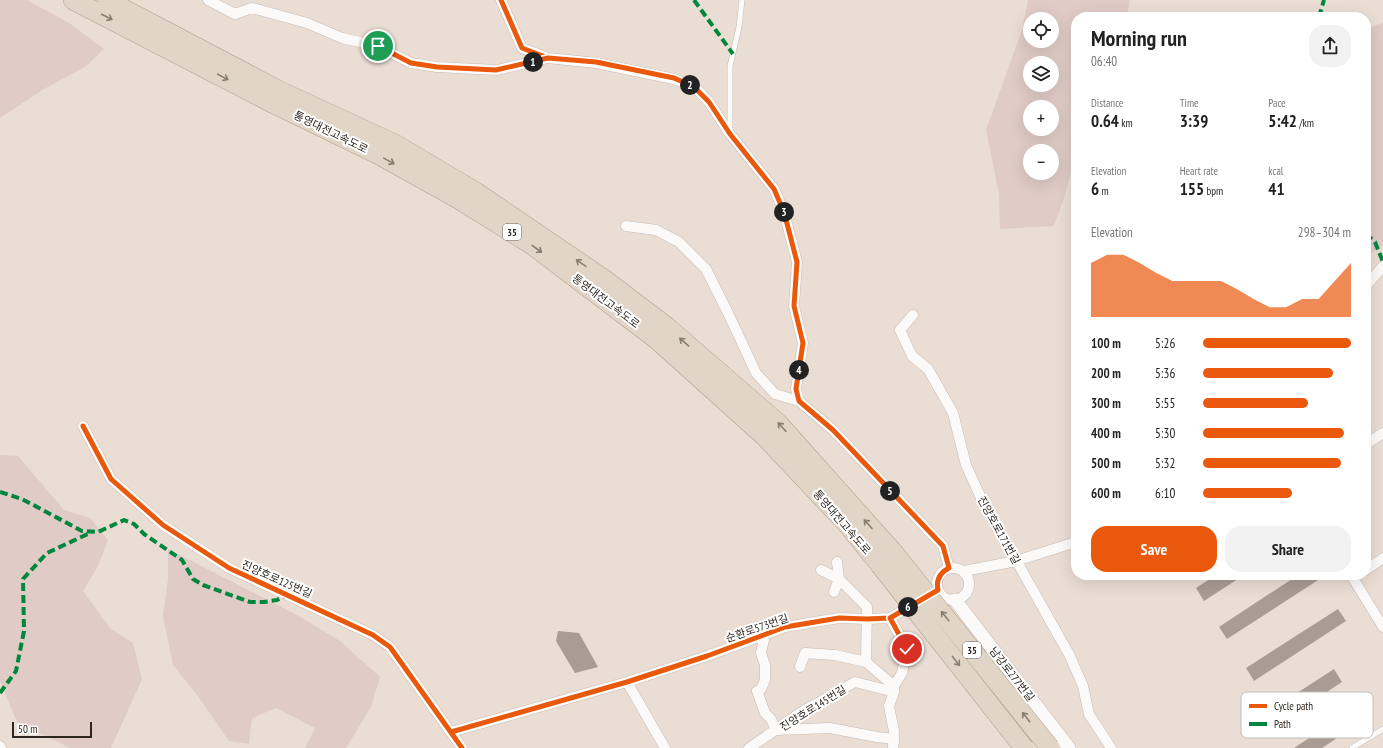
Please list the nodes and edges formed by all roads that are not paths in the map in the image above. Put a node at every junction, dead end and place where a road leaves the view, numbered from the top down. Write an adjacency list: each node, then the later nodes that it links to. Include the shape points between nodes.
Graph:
1 (73, 0): 46 (highway, 통영대전고속도로 / 35, one-way to 46, bridge, via 379,155 458,199 532,245 656,339 764,436 847,524)
2 (107, 0): 47 (highway, 통영대전고속도로 / 35, one-way to 2, bridge, via 894,553 778,423 666,326 604,279 476,192 395,144 280,91)
3 (208, 0): 6 (street, via 235,14 252,8 306,23 342,38 378,46 411,63 496,70)
4 (501, 0): 6 (street, via 522,48)
5 (742, 0): 7 (lane, via 730,66)
6 (548, 58): 7 (street, via 596,62 674,78 694,87 709,102)
7 (730, 134): 12 (street, via 774,189 784,212 797,262 794,306 803,343 796,389)
8 (626, 226): 12 (street, via 656,230 679,242 706,269 756,373 775,394)
9 (1383, 266): 10 (street)
10 (1371, 280)
11 (913, 315): 18 (street, 진양호로171번길, via 900,330 912,356 928,369 953,413 966,465)
12 (799, 401): 21 (street, via 833,430 943,546)
13 (83, 426): 39 (street, 진양호로125번길, via 111,479 163,525 229,568 373,635 390,647)
14 (1383, 433): 15 (street)
15 (1371, 441)
16 (1071, 544): 18 (street)
17 (1383, 558): 20 (street)
18 (1016, 561): 23 (street); 49 (street, 진양호로171번길, via 1070,656 1083,686 1089,714)
19 (837, 562): 24 (street)
20 (1371, 566)
21 (949, 568): 23 (street); 26 (street, via 940,574)
22 (821, 570): 24 (street)
23 (964, 571): 28 (street, via 970,580 968,591 961,599)
24 (839, 579): 27 (street); 30 (street, via 867,607)
25 (1356, 580): 31 (street)
26 (938, 590): 28 (street, via 945,598); 29 (street, 순환로573번길)
27 (834, 592)
28 (955, 600): 48 (street, 남강로277번길)
29 (890, 618): 30 (street, 순환로573번길); 36 (street, 진양호로145번길, via 907,649 902,672)
30 (867, 619): 32 (street, 순환로573번길, via 839,618 785,627); 33 (street)
31 (1383, 627)
32 (765, 635): 35 (street, 순환로573번길); 38 (street, via 761,653 765,665 764,680 761,689 757,691 765,713)
33 (866, 662): 34 (street, via 835,655 806,654); 36 (street)
34 (800, 667)
35 (627, 682): 39 (street, 순환로573번길); 44 (street)
36 (894, 689): 38 (street, 진양호로145번길, via 855,682); 42 (street, 진양호로145번길, via 889,706)
37 (1383, 729): 40 (lane)
38 (776, 730): 42 (street, 진양호로145번길, via 830,728 894,739); 45 (street)
39 (451, 732): 43 (street, 진양호로125번길)
40 (1373, 735)
41 (1368, 738): 50 (lane)
42 (894, 745)
43 (462, 748)
44 (665, 748)
45 (749, 748)
46 (1024, 748)
47 (1050, 748)
48 (1070, 748)
49 (1111, 748)
50 (1352, 748)

